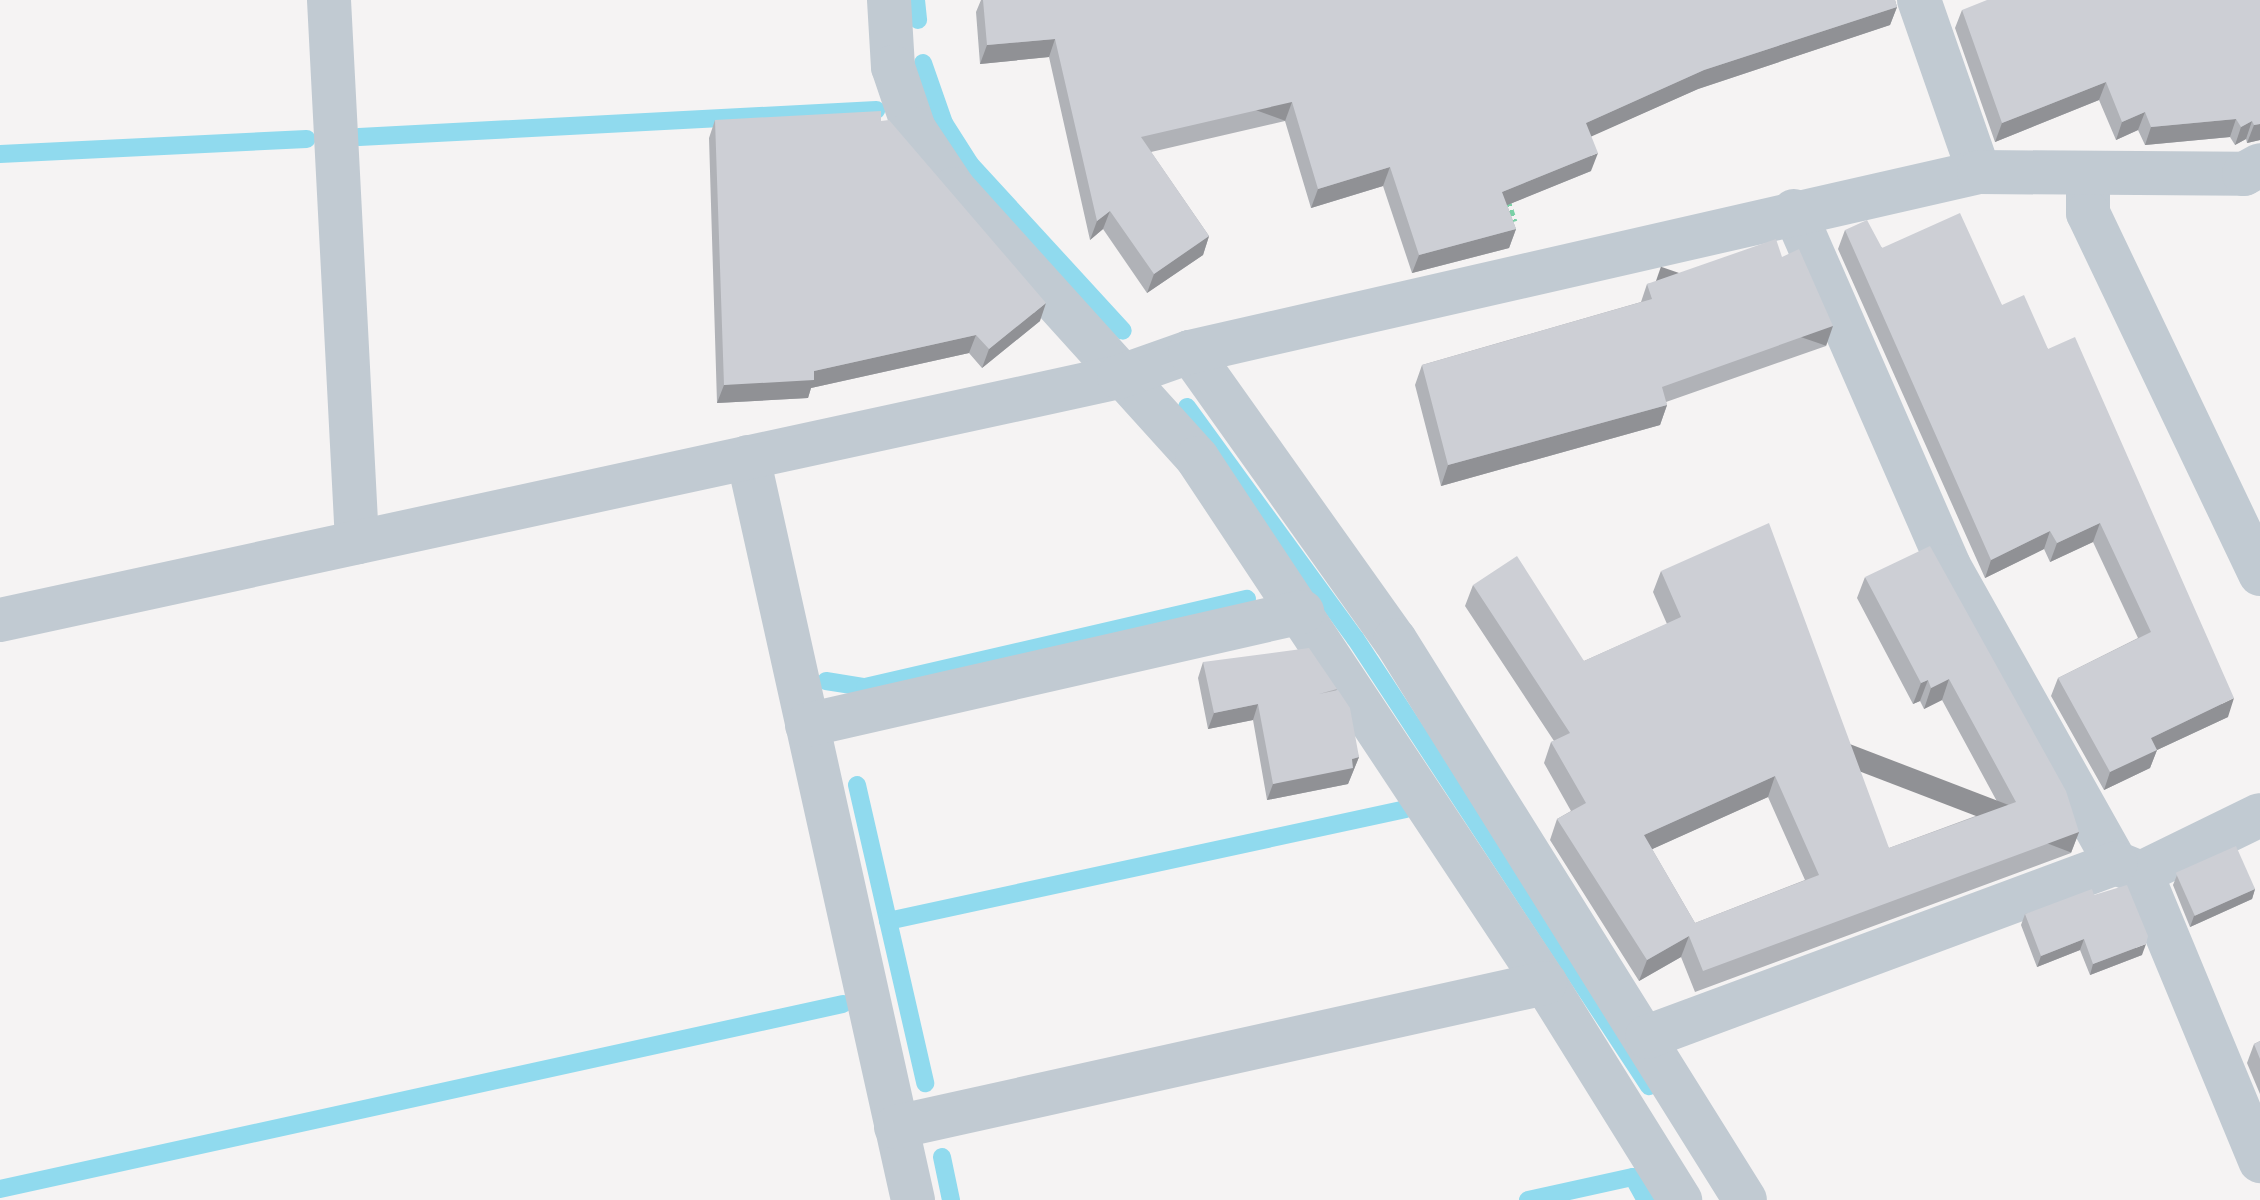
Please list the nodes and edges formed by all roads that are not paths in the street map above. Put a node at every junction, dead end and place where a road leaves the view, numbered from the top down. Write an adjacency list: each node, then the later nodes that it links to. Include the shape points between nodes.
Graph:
1 (329, 0): 11 (street)
2 (889, 0): 9 (street, via 893,67 914,129 954,189)
3 (1919, 0): 5 (street)
4 (2260, 165): 6 (street, via 2244,174)
5 (1979, 172): 6 (street); 7 (street)
6 (2088, 174): 12 (street, via 2088,213)
7 (1794, 211): 8 (street); 17 (street, via 1949,566)
8 (1190, 352): 9 (street); 19 (street, via 1395,640)
9 (1119, 377): 10 (street); 13 (street, via 1197,458)
10 (748, 457): 11 (street); 15 (street)
11 (357, 542): 14 (street)
12 (2260, 574)
13 (1302, 612): 15 (street); 18 (street)
14 (0, 620)
15 (807, 725): 20 (street)
16 (2260, 815): 17 (street)
17 (2128, 868): 19 (street); 21 (street)
18 (1545, 983): 19 (street); 20 (street)
19 (1612, 1023): 23 (street); 24 (street)
20 (896, 1127): 22 (street)
21 (2260, 1161)
22 (913, 1200)
23 (1680, 1200)
24 (1745, 1200)

